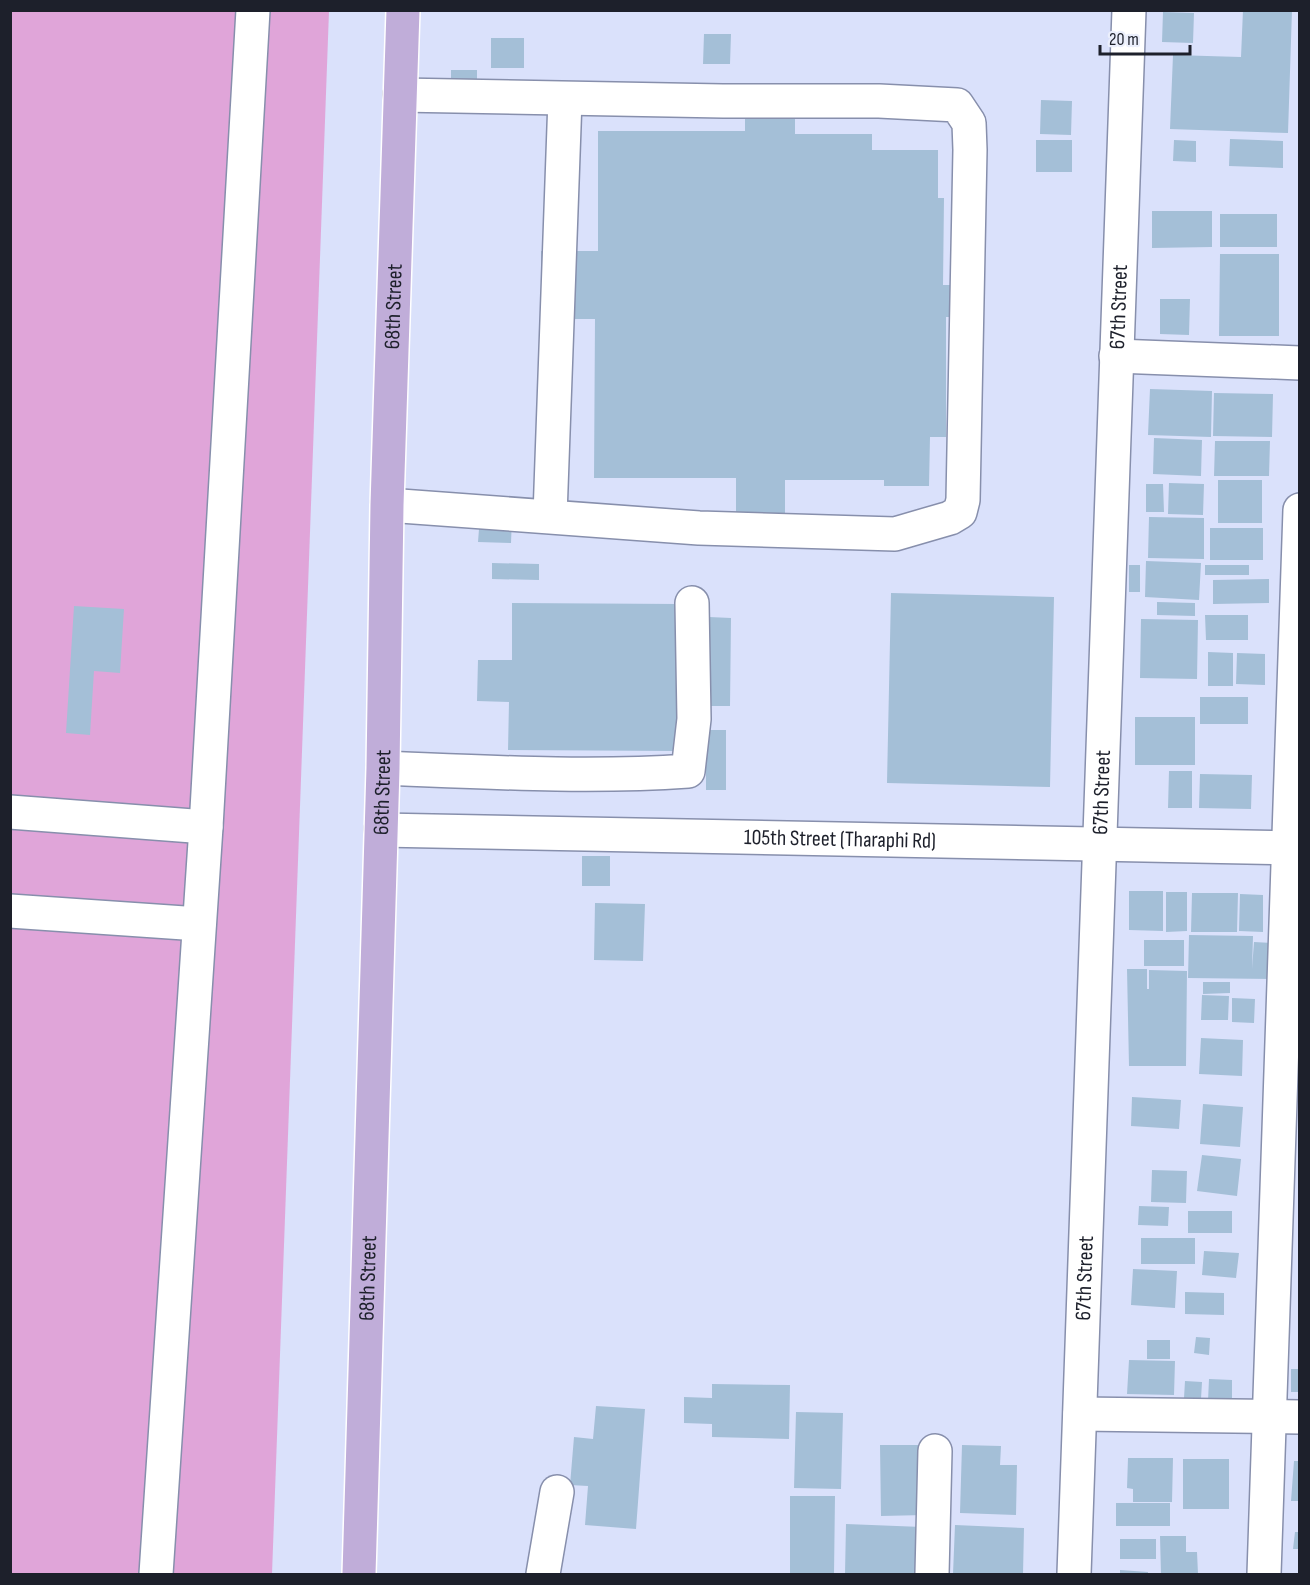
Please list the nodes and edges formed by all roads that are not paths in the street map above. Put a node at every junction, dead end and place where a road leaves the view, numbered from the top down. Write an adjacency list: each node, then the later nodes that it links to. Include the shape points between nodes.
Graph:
1 (253, 10): 14 (street)
2 (403, 10): 4 (main road, 68th Street)
3 (1129, 10): 6 (street, 67th Street)
4 (400, 95): 5 (street); 8 (main road, 68th Street)
5 (565, 99): 10 (street); 10 (street, via 957,105 969,123 970,150 963,500 960,512 950,518 895,534 699,528)
6 (1116, 356): 7 (street); 16 (street, 67th Street)
7 (1299, 363)
8 (387, 505): 10 (street); 12 (main road, 68th Street)
9 (1299, 510): 17 (street)
10 (550, 516)
11 (692, 603): 12 (street, via 693,719 688,771 575,774)
12 (383, 768): 15 (main road, 68th Street)
13 (10, 812): 14 (street)
14 (206, 827): 19 (street)
15 (381, 830): 16 (street, 105th Street (Tharaphi Rd)); 25 (main road, 68th Street)
16 (1100, 843): 17 (street, 105th Street (Tharaphi Rd)); 20 (street, 67th Street)
17 (1293, 848): 21 (street)
18 (10, 911): 19 (street)
19 (199, 924): 24 (street)
20 (1080, 1414): 21 (street); 28 (street, 67th Street)
21 (1284, 1416): 29 (street)
22 (935, 1451): 27 (street)
23 (557, 1492): 26 (street)
24 (156, 1575)
25 (359, 1575)
26 (543, 1575)
27 (932, 1575)
28 (1074, 1575)
29 (1264, 1575)

